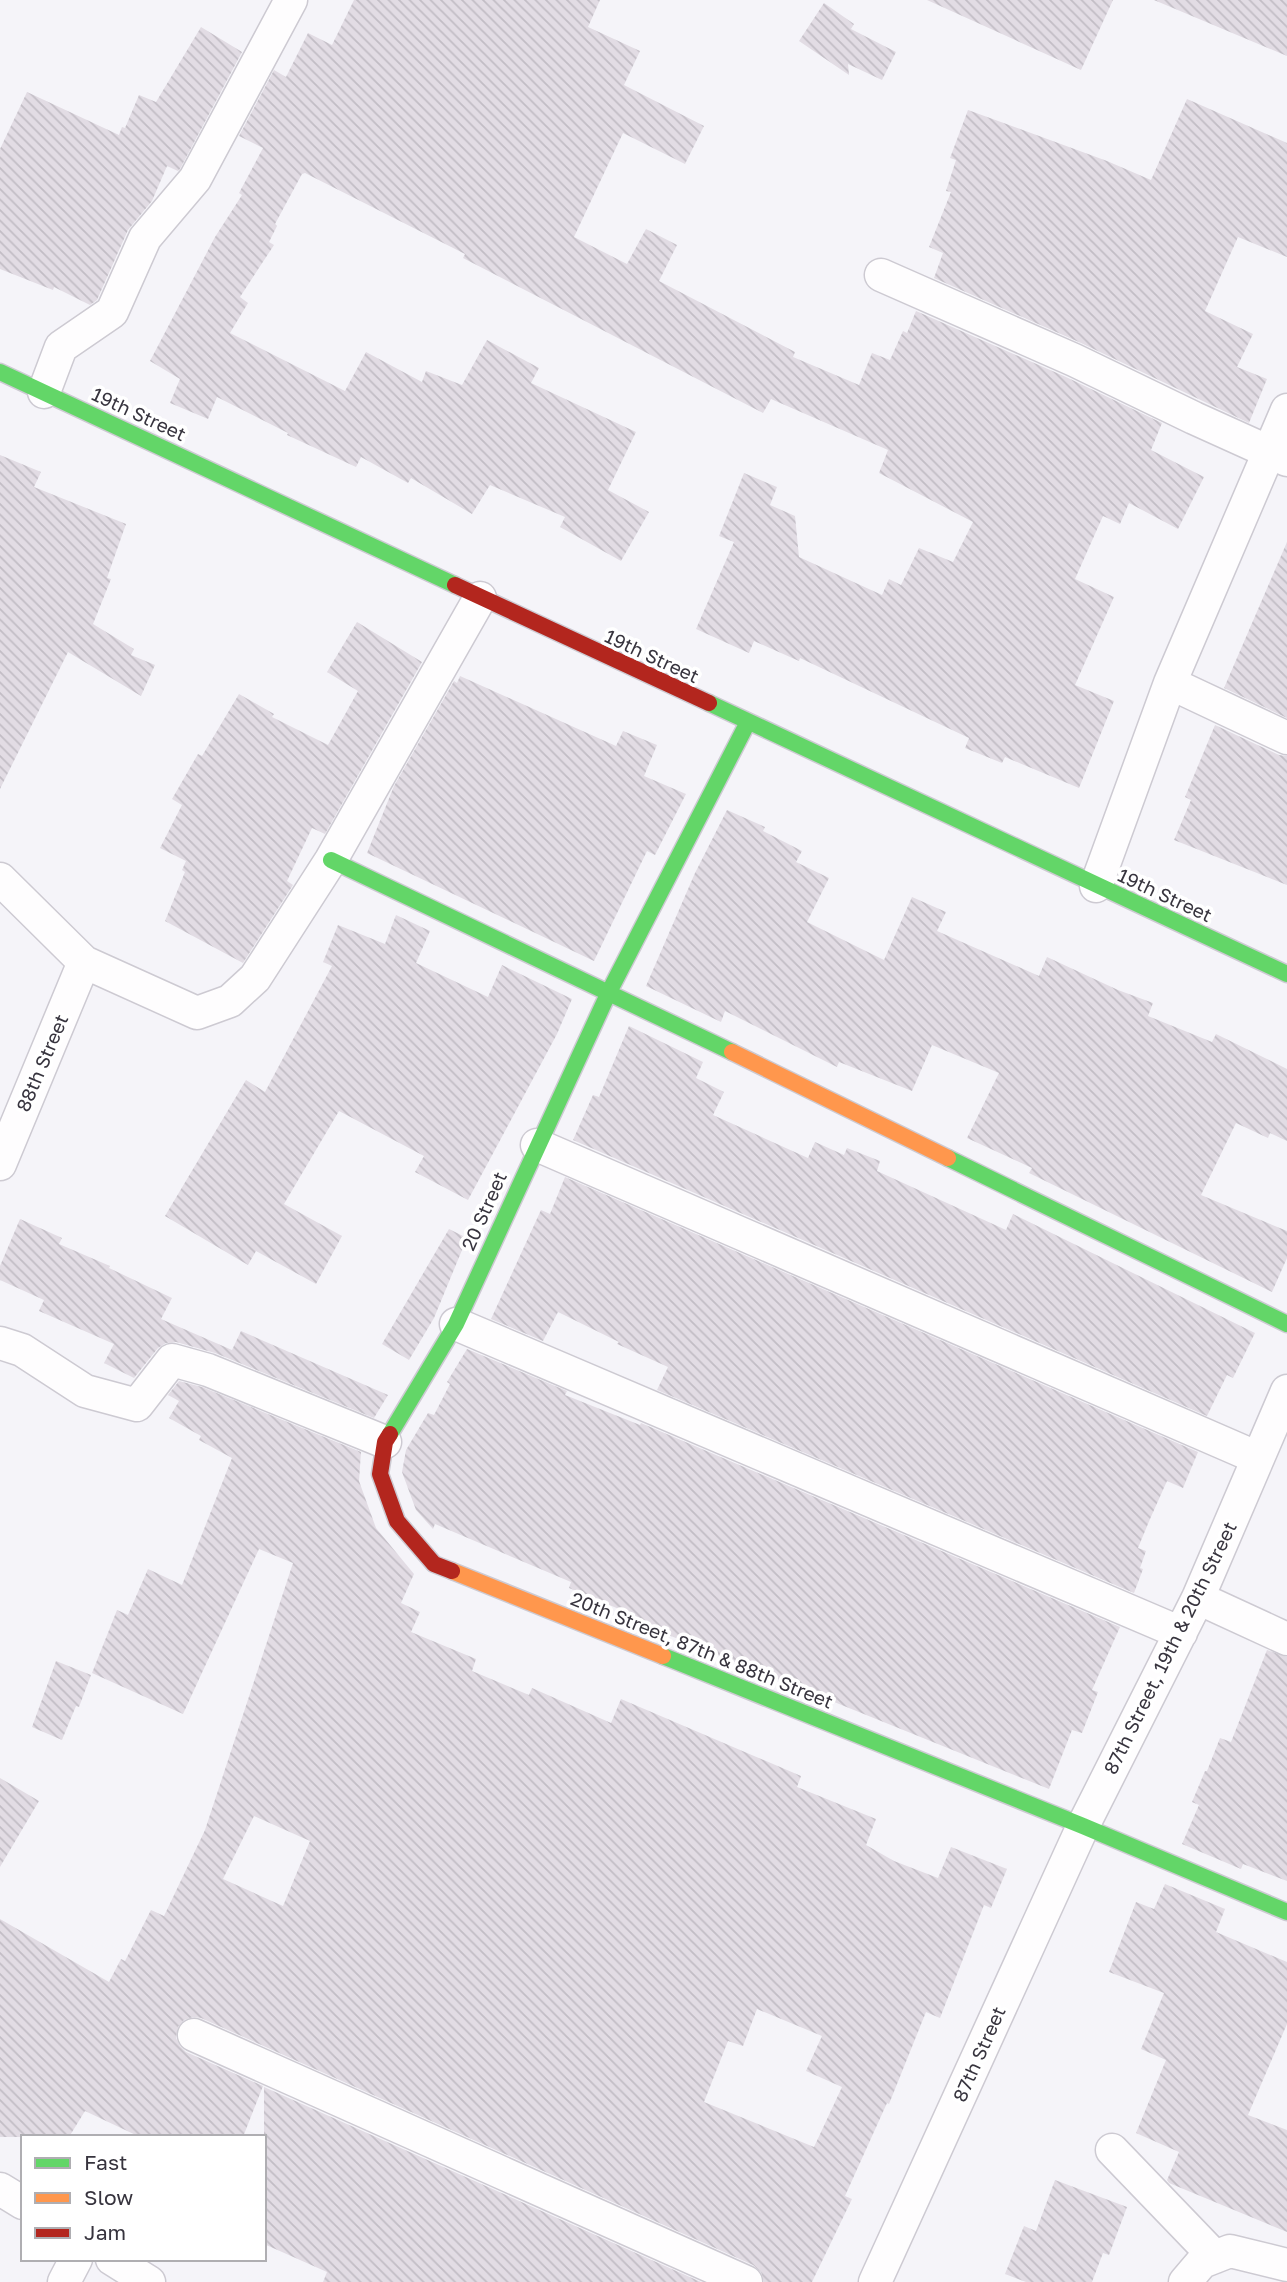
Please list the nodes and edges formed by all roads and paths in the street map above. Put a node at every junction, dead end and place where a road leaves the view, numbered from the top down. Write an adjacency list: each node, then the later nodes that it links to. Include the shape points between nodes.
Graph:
1 (291, 0): 4 (street, via 195,179 145,238 112,312 61,347)
2 (881, 275): 6 (street, via 1074,359)
3 (0, 372): 4 (street, 19th Street)
4 (44, 392): 7 (street, 19th Street)
5 (1287, 410): 6 (street)
6 (1278, 456): 8 (street)
7 (480, 598): 9 (street, 19th Street); 11 (street)
8 (1170, 683): 10 (street); 13 (street)
9 (747, 724): 13 (street, 19th Street); 16 (street, 20 Street)
10 (1287, 738)
11 (331, 860): 14 (street, via 255,978 230,1001 197,1013); 16 (street)
12 (0, 879): 14 (street)
13 (1096, 886): 15 (street, 19th Street)
14 (84, 962): 18 (street, 88th Street)
15 (1287, 974)
16 (610, 992): 17 (street, 20 Street); 20 (street)
17 (537, 1145): 19 (street, 20 Street); 24 (street)
18 (0, 1164)
19 (456, 1324): 23 (street, 20 Street); 26 (street)
20 (1287, 1324)
21 (0, 1343): 23 (street, via 22,1350 85,1391 137,1405 173,1360)
22 (1287, 1391): 24 (street, 87th Street, 19th & 20th Street)
23 (385, 1442): 28 (street, 20th Street, 87th & 88th Street, via 380,1474 397,1521 434,1564)
24 (1258, 1458): 25 (street, 87th Street, 19th & 20th Street)
25 (1198, 1598): 26 (street, 87th Street, 19th & 20th Street); 27 (street)
26 (1181, 1633): 28 (street, 87th Street, 19th & 20th Street)
27 (1287, 1639)
28 (1083, 1826): 29 (street, 20th Street, 87th & 88th Street); 41 (street, 87th Street)
29 (1287, 1912)
30 (194, 2035): 40 (street)
31 (1112, 2150): 34 (street)
32 (0, 2189): 33 (street)
33 (21, 2202)
34 (1215, 2257): 37 (street, via 1230,2251); 42 (street, via 1202,2262)
35 (75, 2261): 38 (street)
36 (115, 2261): 39 (street)
37 (1287, 2264)
38 (64, 2282)
39 (149, 2282)
40 (746, 2282)
41 (875, 2282)
42 (1185, 2282)

